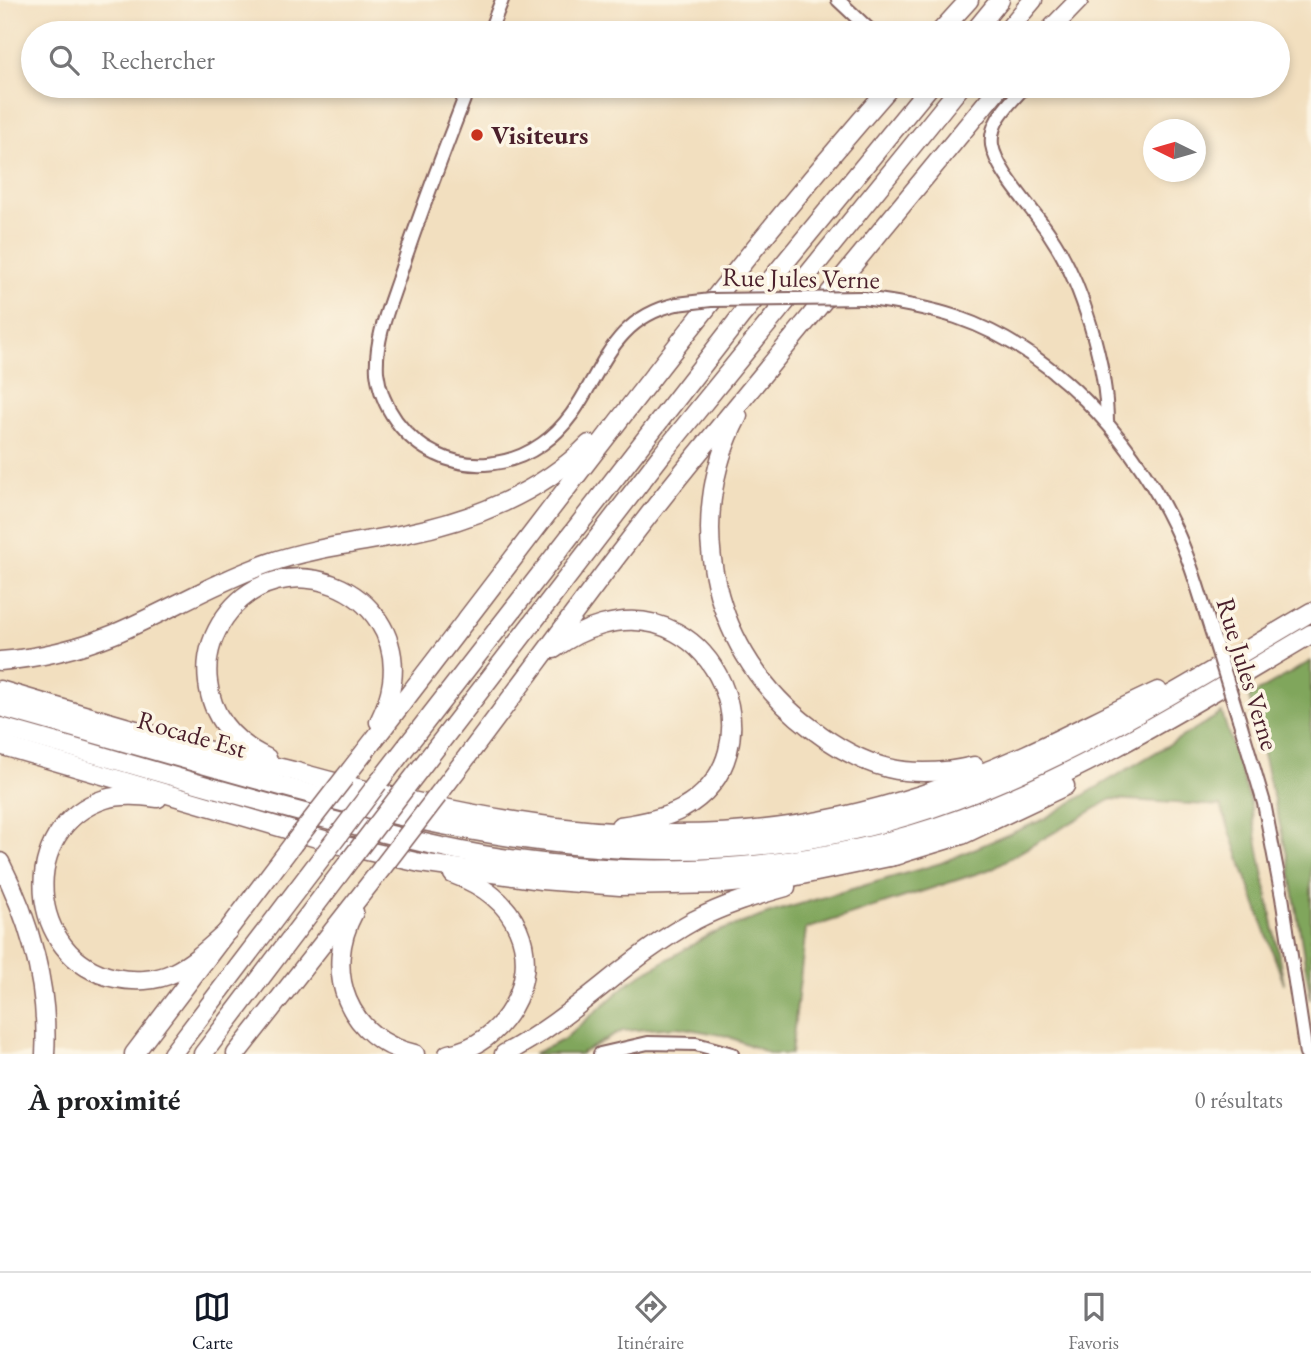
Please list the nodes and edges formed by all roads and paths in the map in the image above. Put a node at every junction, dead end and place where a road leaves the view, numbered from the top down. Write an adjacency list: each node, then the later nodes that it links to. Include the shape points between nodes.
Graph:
1 (502, 0): 8 (street)
2 (838, 0): 9 (street)
3 (970, 0): 10 (highway)
4 (1000, 0): 11 (highway)
5 (1032, 0): 12 (highway)
6 (1069, 0): 13 (highway)
7 (1079, 0): 14 (highway)
8 (494, 21)
9 (860, 21)
10 (950, 21)
11 (983, 21)
12 (1015, 21)
13 (1054, 21)
14 (1057, 21)
15 (464, 98): 23 (street, Rue Jules Verne, bridge, via 416,224 378,349 377,371 391,413 412,439 437,455 471,464 496,463 530,452 567,420 630,326 677,304 711,300 863,298 941,312 991,332 1042,364)
16 (881, 98): 21 (highway)
17 (920, 98): 46 (highway, bridge, via 741,316)
18 (951, 98): 47 (highway, bridge, via 663,453)
19 (990, 98): 22 (highway)
20 (1016, 98): 23 (street, via 995,124 994,154 1076,281 1106,394)
21 (643, 386): 27 (highway, via 570,461 495,506 430,529 270,563 97,641 42,656); 35 (highway)
22 (755, 386): 28 (highway, via 695,457); 34 (highway, via 722,453 709,529 713,576 723,612 757,675 817,733 855,757 882,767 934,773)
23 (1107, 423): 54 (street, Rue Jules Verne, bridge, via 1173,525 1240,719 1264,803)
24 (1311, 612): 26 (highway)
25 (1311, 634): 30 (highway)
26 (1265, 639): 31 (highway, Rocade Est, via 1117,725 1037,766 953,801 822,836 710,849 597,849 473,832 371,810); 34 (highway)
27 (0, 661)
28 (537, 666): 38 (highway, via 561,644 586,630 646,622 675,632 696,646 718,673 728,699 727,751 715,777 692,802 636,824); 42 (highway, bridge)
29 (0, 690): 36 (highway)
30 (1200, 700): 32 (highway, Rocade Est, via 1084,764 990,807 915,833 785,862 694,870 569,866 469,852 291,810); 39 (highway, via 1057,791 962,835)
31 (0, 706)
32 (0, 727)
33 (0, 746): 37 (highway)
34 (1025, 755): 38 (highway, via 915,797 812,822 680,835)
35 (359, 759): 36 (highway, via 392,685 392,659 385,634 365,605 344,589 316,580 286,579 254,590 236,603 217,629 207,669 215,710 234,738); 43 (highway, bridge)
36 (296, 771): 38 (highway, via 382,796)
37 (204, 807): 41 (highway); 43 (highway, via 120,796 83,810 64,828 48,854 43,881 46,913 60,942 83,965 108,977 132,981 172,973)
38 (569, 828)
39 (899, 855): 41 (highway, via 792,877 677,887 561,882); 51 (highway, via 738,901 694,920 560,1020)
40 (0, 862): 44 (highway, via 21,907 35,955 44,1009)
41 (420, 863): 50 (highway, via 469,881 491,895 514,922 522,943 521,988 505,1020 477,1044)
42 (370, 883): 48 (highway); 49 (highway, via 340,949 343,991 370,1031 385,1043)
43 (228, 930): 45 (highway)
44 (44, 1054)
45 (134, 1054)
46 (172, 1054)
47 (203, 1054)
48 (236, 1054)
49 (415, 1054)
50 (448, 1054)
51 (504, 1054)
52 (600, 1054): 53 (street, via 648,1043 696,1044)
53 (732, 1054)
54 (1306, 1054)

